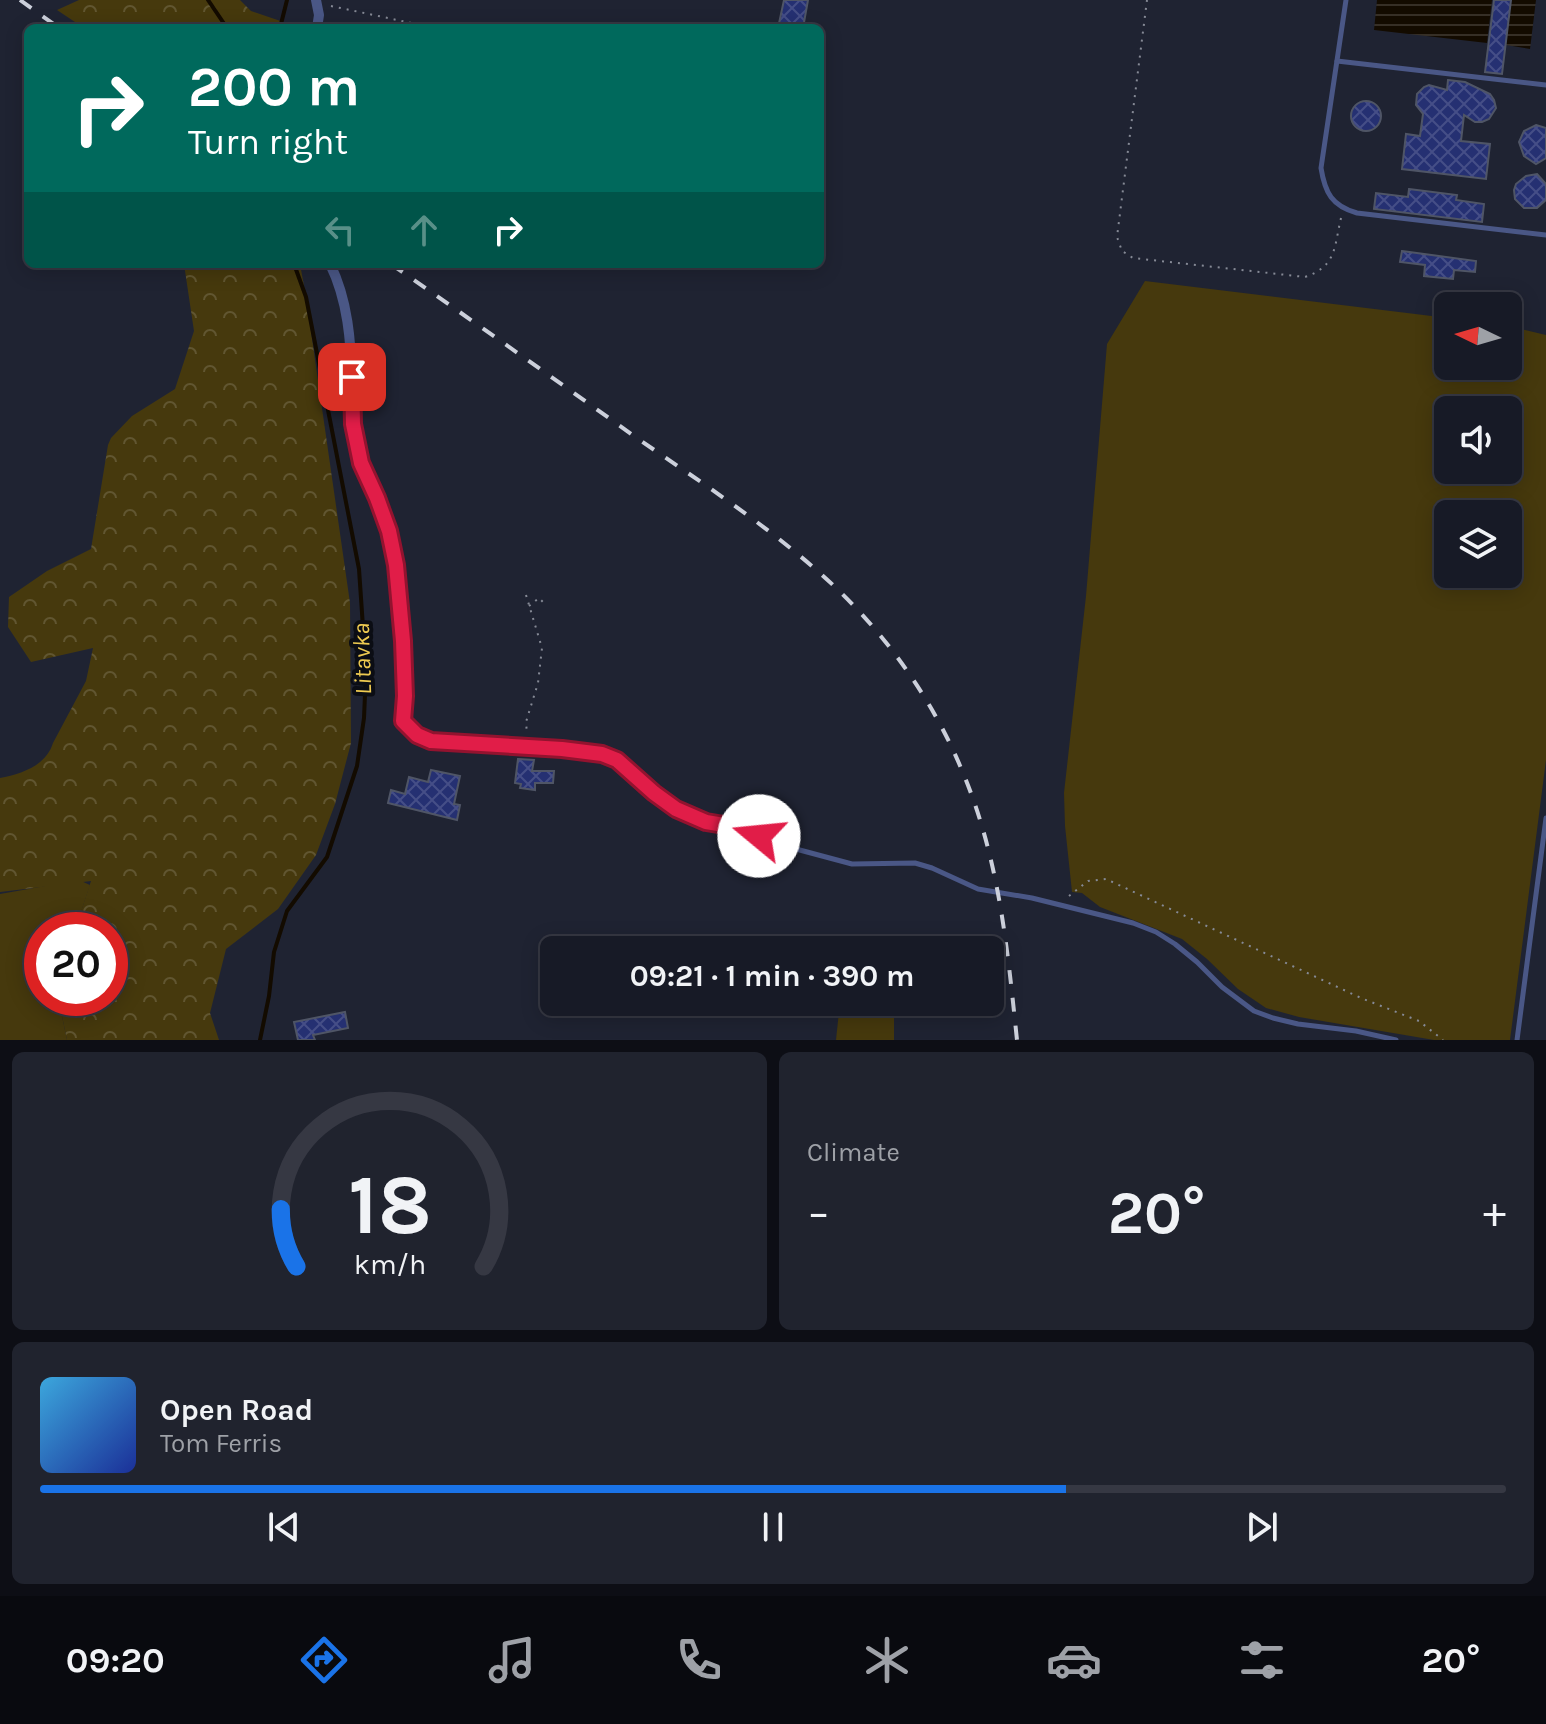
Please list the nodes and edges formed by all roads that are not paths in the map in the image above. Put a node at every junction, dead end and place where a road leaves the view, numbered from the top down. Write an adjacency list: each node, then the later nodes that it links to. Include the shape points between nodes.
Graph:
1 (1346, 0): 4 (lane)
2 (317, 2): 3 (street)
3 (318, 24)
4 (1337, 61): 5 (lane); 6 (lane, via 1321,168 1329,196 1343,209)
5 (1546, 85)
6 (1546, 235)
7 (332, 268): 8 (street, via 346,311 353,424 361,463 389,531 396,565 403,721 431,741)
8 (602, 754): 10 (lane, via 617,760 676,809 706,822 852,864 915,863 978,889 1133,923 1186,953 1240,1002 1263,1015)
9 (1546, 818): 11 (lane)
10 (1396, 1040)
11 (1517, 1040)

